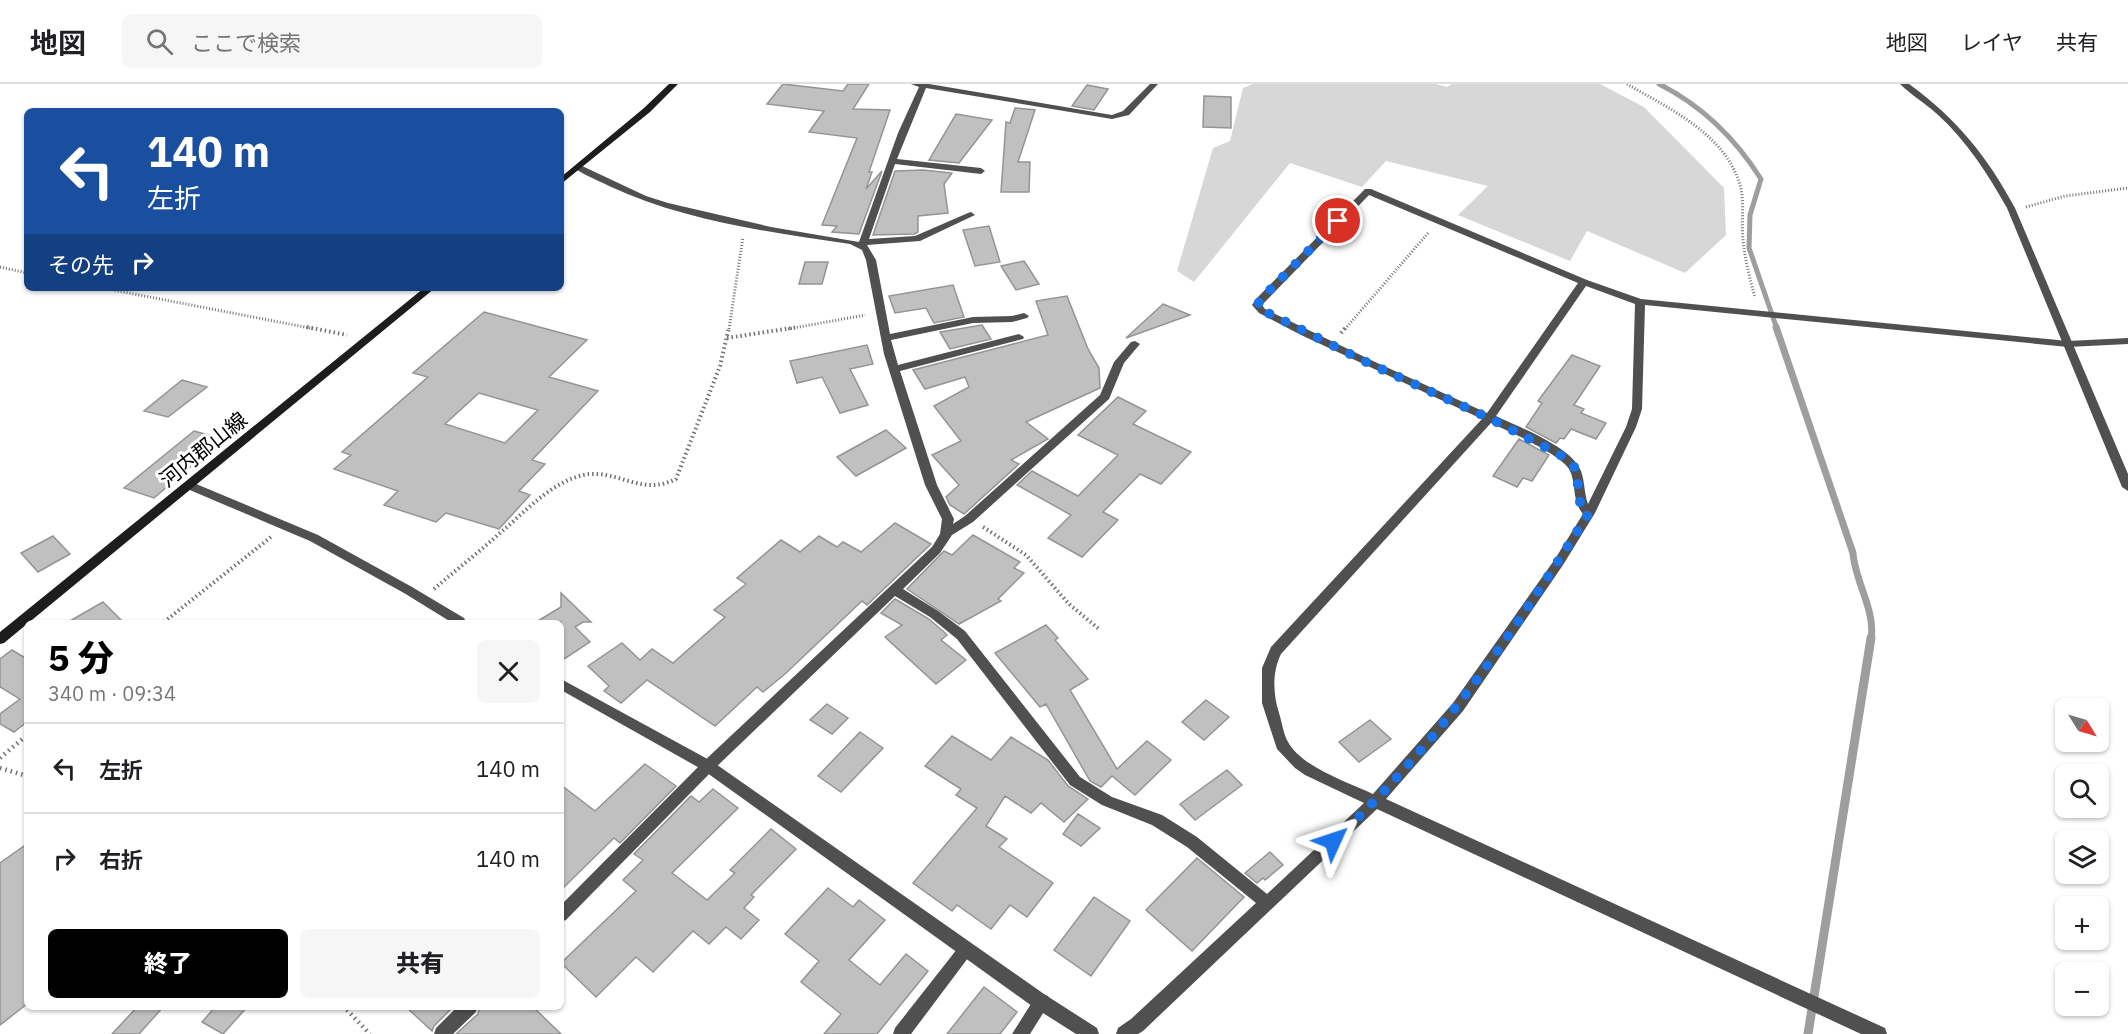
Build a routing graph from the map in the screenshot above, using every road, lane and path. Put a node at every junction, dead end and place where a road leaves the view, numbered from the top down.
1 (674, 84) edge
2 (975, 84) edge
3 (1154, 84) edge
4 (1627, 84) edge
5 (1904, 84) edge
6 (919, 85) edge
7 (967, 93) junction
8 (892, 161) junction
9 (578, 167) junction
10 (981, 171) dead end
11 (564, 179) edge
12 (2128, 188) edge
13 (2010, 208) junction
14 (971, 215) dead end
15 (1439, 221) junction
16 (748, 225) junction
17 (863, 244) junction
18 (0, 267) edge
19 (24, 272) edge
20 (1584, 282) junction
21 (119, 291) edge
22 (426, 291) edge
23 (1640, 302) junction
24 (881, 311) junction
25 (1759, 314) junction
26 (1024, 316) dead end
27 (1019, 337) dead end
28 (727, 338) junction
29 (886, 338) junction
30 (366, 341) junction
31 (2128, 341) edge
32 (1135, 344) dead end
33 (2068, 344) junction
34 (1331, 345) junction
35 (895, 369) junction
36 (1489, 418) junction
37 (189, 485) junction
38 (2128, 487) edge
39 (1589, 513) junction
40 (969, 519) junction
41 (286, 526) junction
42 (946, 532) junction
43 (894, 589) junction
44 (422, 599) junction
45 (167, 620) edge
46 (457, 620) edge
47 (1099, 629) dead end
48 (0, 639) edge
49 (564, 686) edge
50 (24, 738) edge
51 (0, 758) edge
52 (708, 766) junction
53 (0, 768) edge
54 (24, 775) edge
55 (1375, 802) junction
56 (1268, 904) junction
57 (564, 912) edge
58 (966, 949) junction
59 (1042, 1002) junction
60 (347, 1010) edge
61 (466, 1010) edge
62 (370, 1034) edge
63 (442, 1034) edge
64 (901, 1034) edge
65 (1020, 1034) edge
66 (1091, 1034) edge
67 (1124, 1034) edge
68 (1879, 1034) edge

1 - 9 main road
2 - 7 street
3 - 7 street
4 - 25 path
5 - 13 street
6 - 7 street
6 - 8 street
8 - 10 street
8 - 17 street
9 - 11 main road
9 - 16 street
12 - 13 path
13 - 33 street
14 - 17 street
15 - 20 street
15 - 34 path
15 - 34 street
16 - 17 street
16 - 28 path
17 - 24 street
18 - 19 path
20 - 23 street
20 - 36 street
21 - 30 path
22 - 30 main road, 河内郡山線
23 - 25 street
23 - 39 street
24 - 28 path
24 - 29 street
25 - 33 street
26 - 29 street
27 - 35 street
28 - 44 path
29 - 35 street
30 - 37 main road, 河内郡山線
31 - 33 street
32 - 40 street
33 - 38 street
34 - 36 street
35 - 42 street
36 - 39 street
36 - 55 street
37 - 41 street
37 - 48 main road, 河内郡山線
39 - 55 street
40 - 42 street
40 - 47 path
41 - 44 street
41 - 45 path
42 - 43 street
43 - 52 street
43 - 56 street
44 - 46 street
49 - 52 street
50 - 51 path
52 - 57 street
52 - 58 street
53 - 54 path
55 - 56 street
55 - 68 street
56 - 67 street
58 - 59 street
58 - 64 street
59 - 65 street
59 - 66 street
60 - 62 path
61 - 63 street

